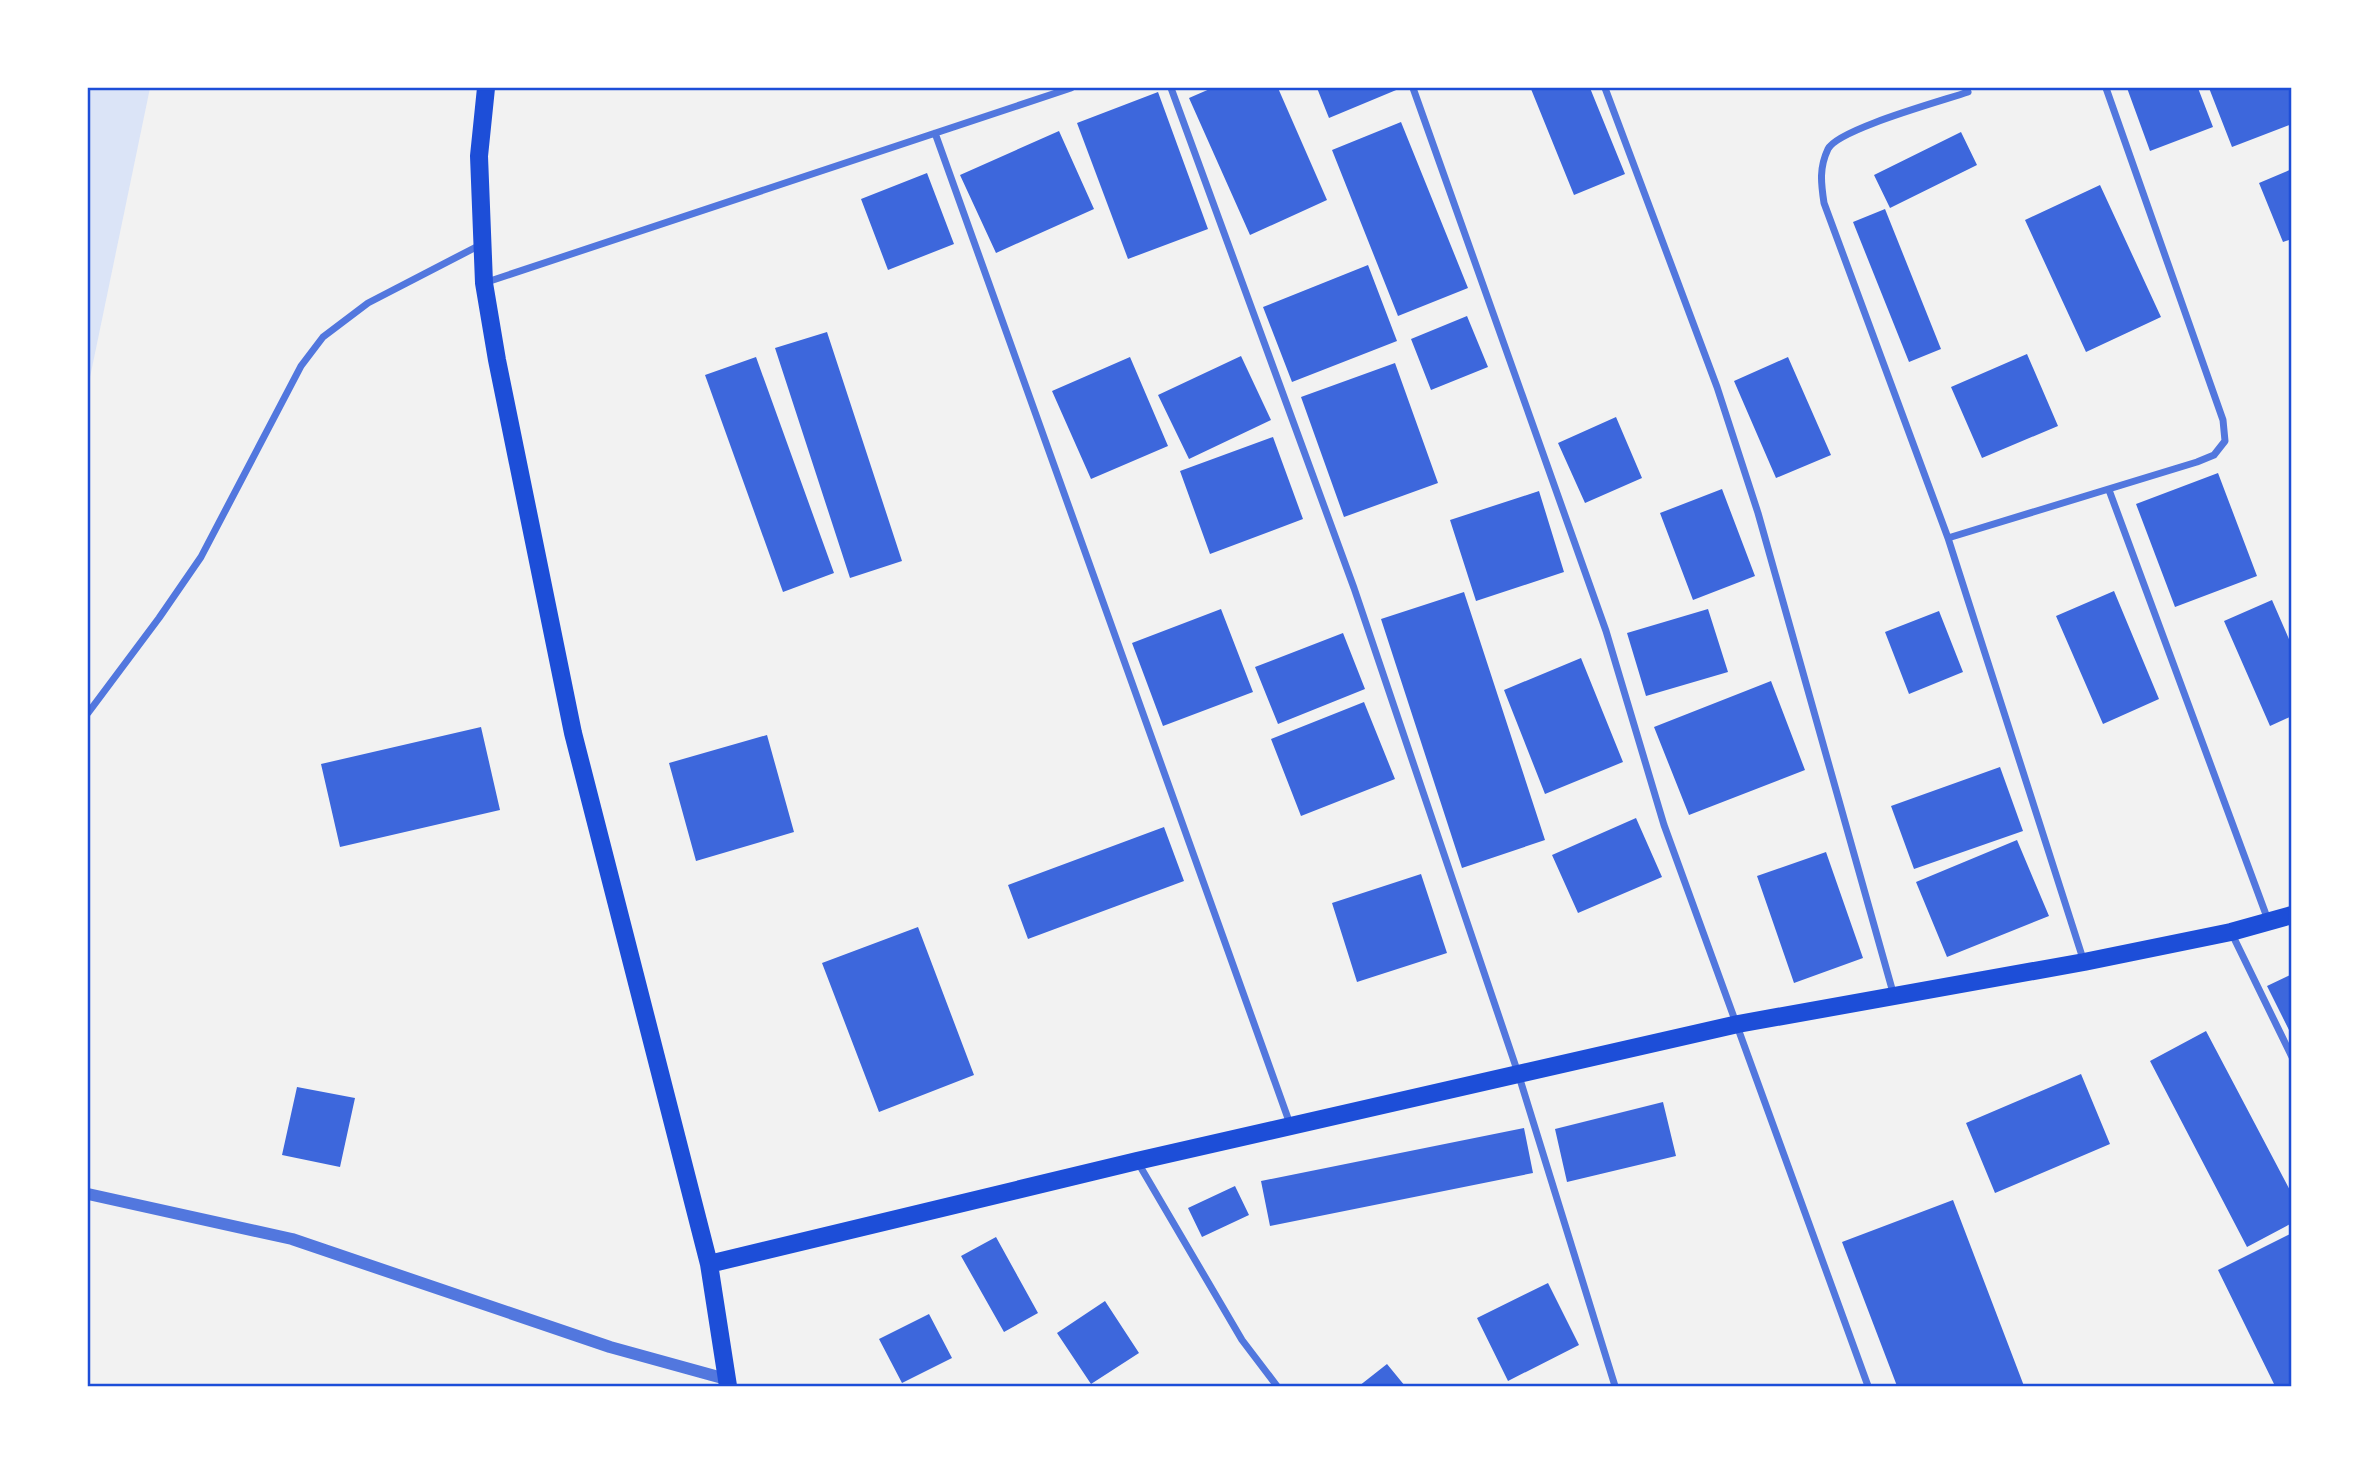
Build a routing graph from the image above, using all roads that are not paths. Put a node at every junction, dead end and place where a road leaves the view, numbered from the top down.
1 (486, 88) edge
2 (1072, 88) edge
3 (1171, 88) edge
4 (1413, 88) edge
5 (1605, 88) edge
6 (2106, 88) edge
7 (1968, 92) dead end
8 (935, 133) junction
9 (482, 244) junction
10 (484, 283) junction
11 (2109, 490) junction
12 (1948, 538) junction
13 (88, 713) edge
14 (2291, 915) edge
15 (2268, 921) junction
16 (2231, 932) junction
17 (2084, 962) junction
18 (1894, 996) junction
19 (1738, 1024) junction
20 (2291, 1057) edge
21 (1518, 1073) junction
22 (1291, 1127) junction
23 (1137, 1161) junction
24 (88, 1194) edge
25 (709, 1264) junction
26 (727, 1383) edge
27 (1277, 1387) edge
28 (1615, 1387) edge
29 (1868, 1387) edge

1 - 9 main road
2 - 8 street
3 - 21 street
4 - 19 street
5 - 18 street
6 - 11 street
7 - 12 street
8 - 10 street
8 - 22 street
9 - 10 main road
9 - 13 street
10 - 25 main road
11 - 12 street
11 - 15 street
12 - 17 street
14 - 15 main road
15 - 16 main road
16 - 17 main road
16 - 20 street
17 - 18 main road
18 - 19 main road
19 - 21 main road
19 - 29 street
21 - 22 main road
21 - 28 street
22 - 23 main road
23 - 25 main road
23 - 27 street
24 - 26 street
25 - 26 main road

